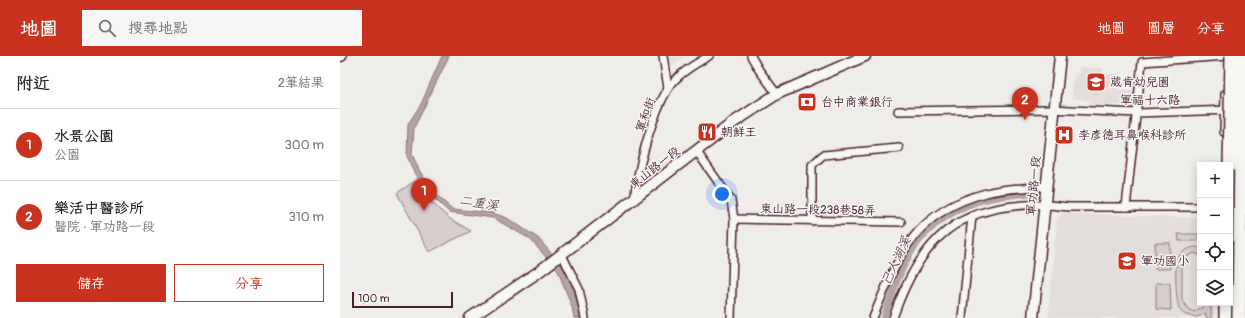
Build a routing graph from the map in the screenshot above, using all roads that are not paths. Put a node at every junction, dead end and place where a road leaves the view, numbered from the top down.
1 (663, 56) edge
2 (709, 56) edge
3 (751, 56) edge
4 (865, 56) edge
5 (1060, 56) edge
6 (1227, 56) edge
7 (1232, 56) edge
8 (1242, 56) edge
9 (668, 88) junction
10 (777, 94) junction
11 (1054, 109) junction
12 (1245, 109) edge
13 (1224, 110) junction
14 (898, 111) dead end
15 (1137, 112) junction
16 (898, 148) dead end
17 (697, 152) junction
18 (1224, 162) edge
19 (1230, 162) edge
20 (1047, 186) junction
21 (634, 201) junction
22 (1046, 205) junction
23 (1126, 207) junction
24 (1197, 207) edge
25 (1233, 207) edge
26 (1245, 207) edge
27 (972, 216) junction
28 (734, 219) junction
29 (812, 221) junction
30 (901, 222) dead end
31 (562, 255) junction
32 (1223, 306) edge
33 (1230, 306) edge
34 (470, 318) edge
35 (585, 318) edge
36 (731, 318) edge
37 (874, 318) edge
38 (893, 318) edge
39 (962, 318) edge
40 (1033, 318) edge
41 (1223, 318) edge
42 (1230, 318) edge
43 (1239, 318) edge

1 - 9 street
2 - 9 street, 軍和街
3 - 10 street
4 - 10 main road, 東山路一段
5 - 11 main road, 軍功路一段
6 - 13 street
6 - 15 street
7 - 19 highway, bridge
8 - 43 highway, bridge
9 - 21 street, 軍和街
10 - 17 main road, 東山路一段
11 - 14 street, 軍福十六路
11 - 15 street, 軍福十六路
11 - 20 main road, 軍功路一段
12 - 13 street, 軍福十六路
13 - 15 street, 軍福十六路
13 - 18 street
15 - 23 street
16 - 29 street
17 - 21 main road, 東山路一段
17 - 28 street
20 - 22 main road, 軍功路一段
20 - 37 street
21 - 31 main road, 東山路一段
22 - 23 street
22 - 27 street
22 - 40 main road, 軍功路一段
23 - 24 street
25 - 26 street
27 - 38 street
27 - 39 street
28 - 29 street, 東山路一段238巷58弄
28 - 36 street
29 - 30 street, 東山路一段238巷58弄
31 - 34 main road, 東山路一段
31 - 35 street
32 - 41 street
33 - 42 highway

